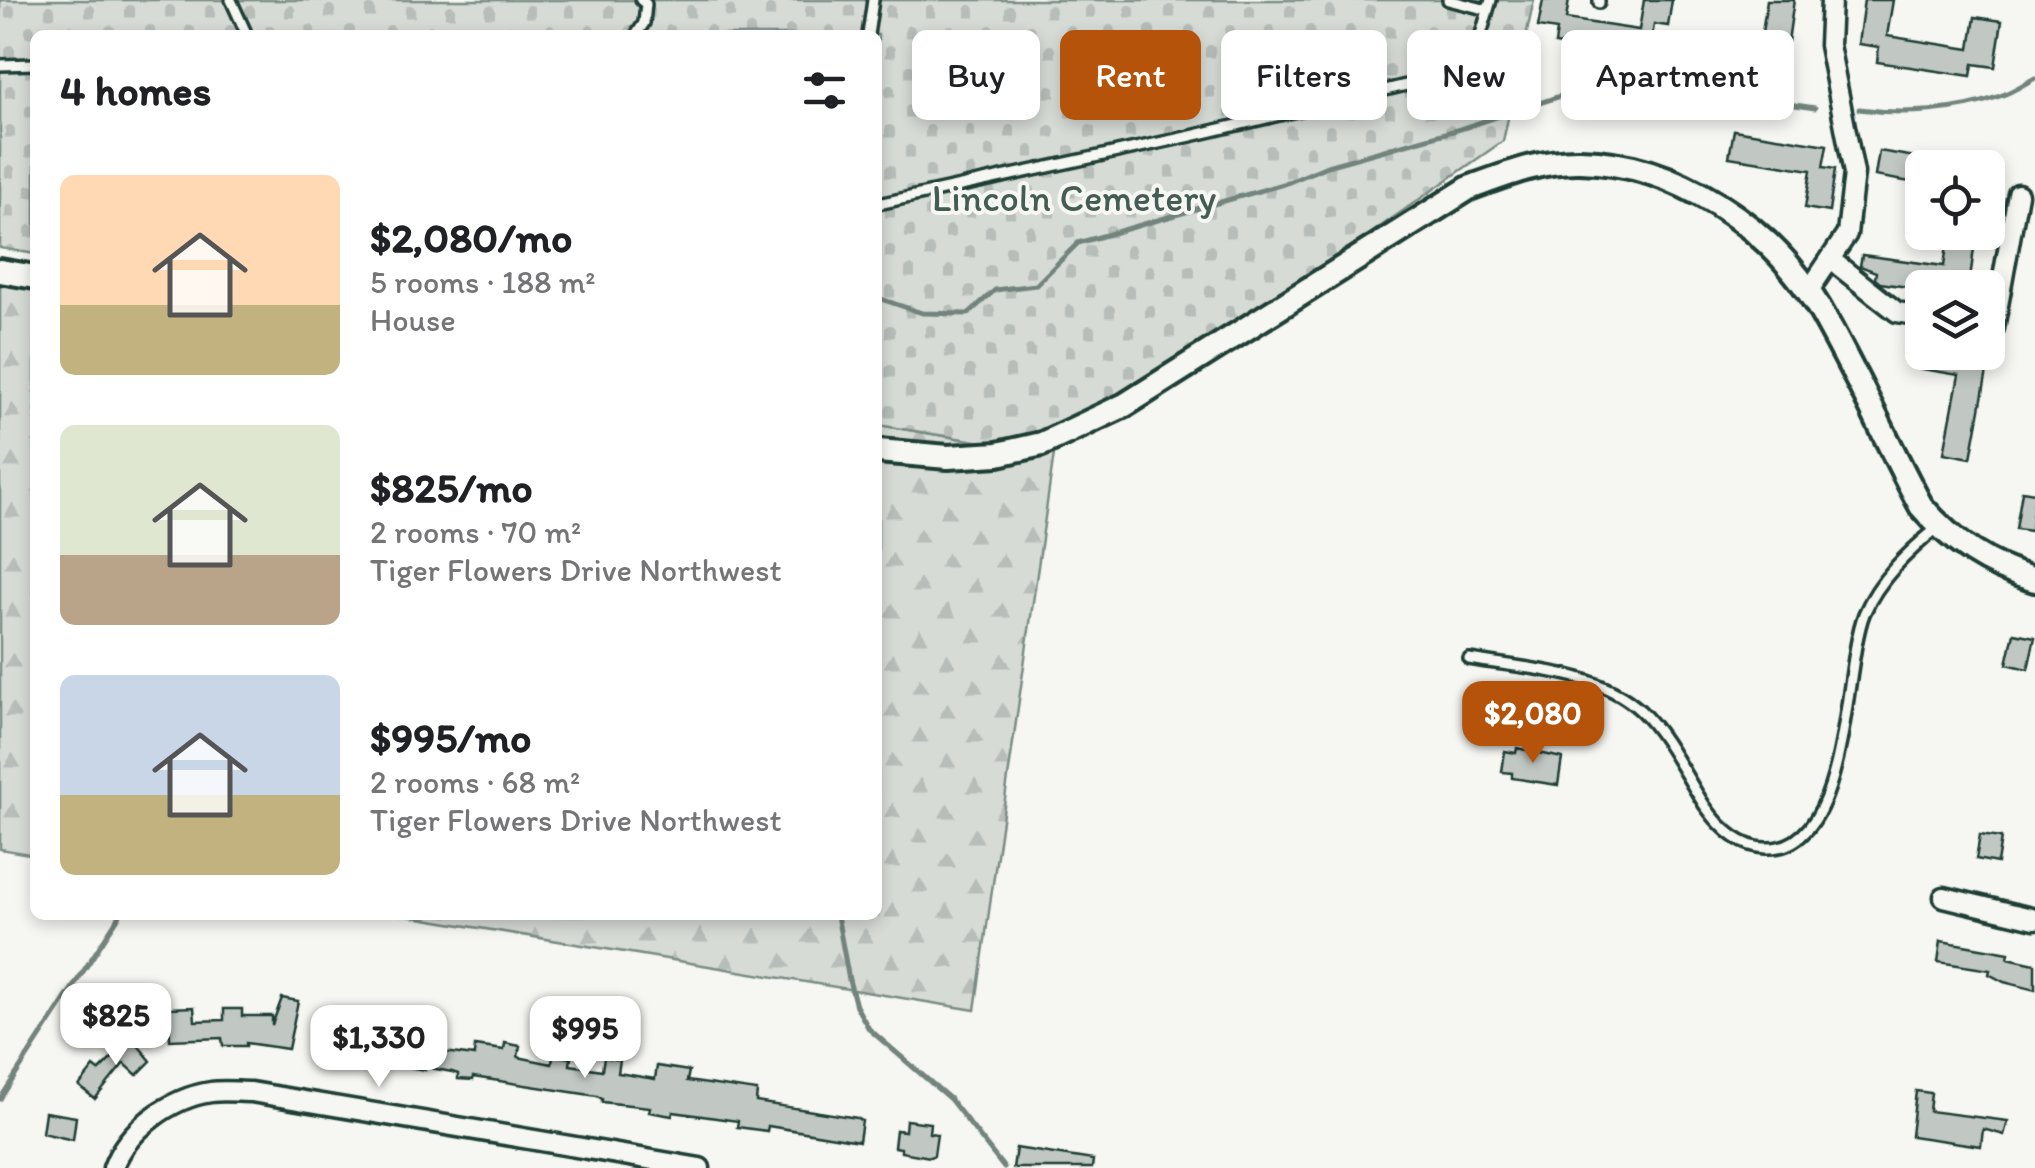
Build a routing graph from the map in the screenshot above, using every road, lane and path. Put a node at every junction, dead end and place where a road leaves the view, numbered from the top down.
1 (231, 0) edge
2 (641, 0) edge
3 (873, 0) edge
4 (1448, 0) edge
5 (1831, 0) edge
6 (1489, 5) edge
7 (245, 30) edge
8 (639, 30) edge
9 (869, 30) edge
10 (0, 64) edge
11 (30, 64) edge
12 (2018, 194) dead end
13 (882, 203) edge
14 (1830, 259) junction
15 (2004, 270) edge
16 (0, 271) edge
17 (30, 275) edge
18 (1808, 292) junction
19 (1905, 313) edge
20 (882, 451) edge
21 (1938, 526) junction
22 (2035, 580) edge
23 (1469, 660) dead end
24 (1944, 897) dead end
25 (2035, 919) edge
26 (112, 1168) edge
27 (700, 1168) edge

1 - 7 lane
2 - 8 lane
3 - 9 lane
4 - 6 lane
5 - 14 street
6 - 13 lane
10 - 11 lane
12 - 15 street
14 - 18 street
14 - 19 street
16 - 17 main road
18 - 20 main road
18 - 21 main road
21 - 22 main road
21 - 23 lane
24 - 25 street
26 - 27 street

